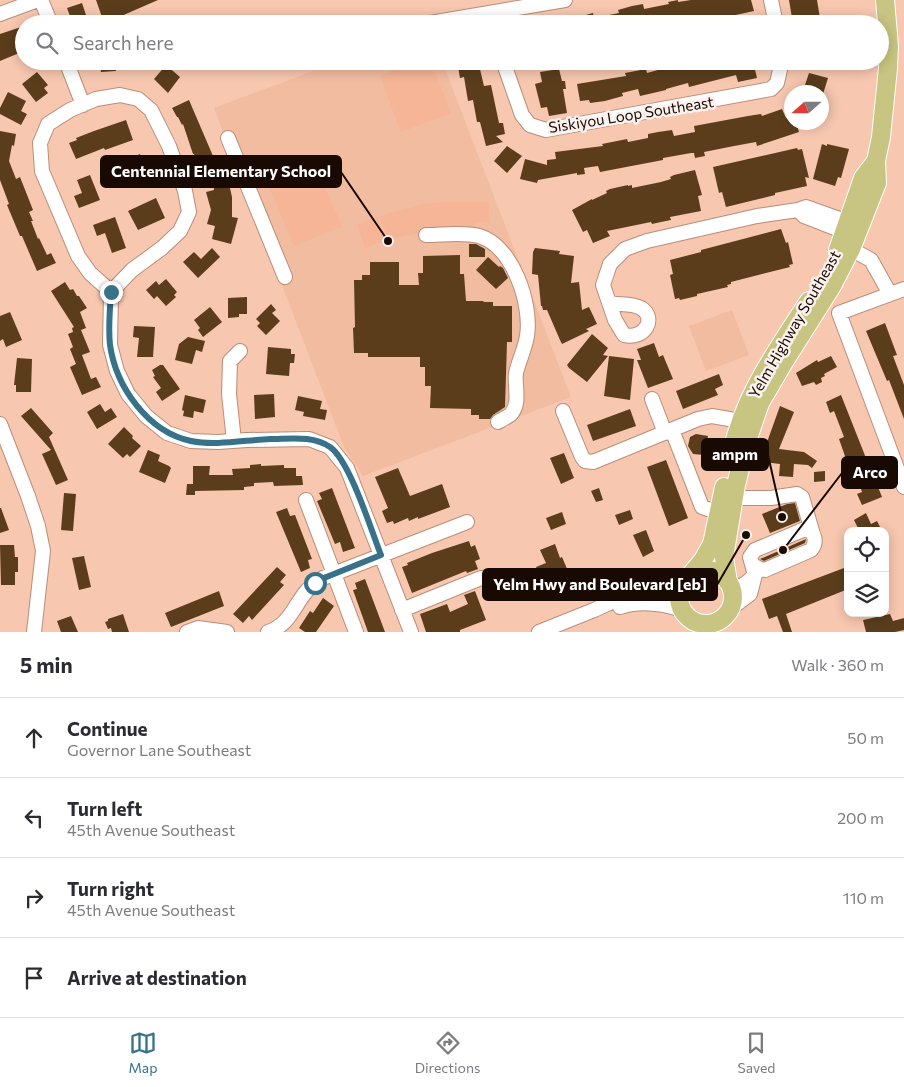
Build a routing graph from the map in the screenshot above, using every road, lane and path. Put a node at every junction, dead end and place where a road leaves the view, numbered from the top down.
1 (38, 0) edge
2 (42, 0) edge
3 (566, 0) edge
4 (771, 0) edge
5 (886, 0) edge
6 (0, 14) edge
7 (48, 15) edge
8 (507, 15) edge
9 (774, 15) edge
10 (887, 15) edge
11 (889, 34) edge
12 (889, 57) edge
13 (70, 70) edge
14 (506, 70) edge
15 (780, 70) edge
16 (888, 70) edge
17 (83, 104) junction
18 (228, 138) dead end
19 (876, 162) junction
20 (847, 227) junction
21 (426, 235) dead end
22 (851, 249) junction
23 (285, 277) dead end
24 (904, 289) edge
25 (111, 292) junction
26 (890, 294) junction
27 (609, 303) dead end
28 (240, 351) dead end
29 (652, 399) dead end
30 (563, 411) dead end
31 (740, 421) junction
32 (498, 422) dead end
33 (0, 424) edge
34 (668, 432) junction
35 (234, 441) junction
36 (904, 487) edge
37 (734, 498) junction
38 (306, 500) dead end
39 (719, 513) junction
40 (467, 522) dead end
41 (813, 534) junction
42 (381, 555) junction
43 (754, 570) junction
44 (334, 573) junction
45 (690, 575) junction
46 (481, 578) dead end
47 (730, 586) junction
48 (402, 610) junction
49 (594, 610) junction
50 (683, 611) junction
51 (719, 621) edge
52 (34, 632) edge
53 (187, 632) edge
54 (227, 632) edge
55 (268, 632) edge
56 (356, 632) edge
57 (411, 632) edge
58 (539, 632) edge
59 (688, 632) edge

1 - 6 street
2 - 7 street
3 - 8 street
4 - 9 street
5 - 10 main road, Yelm Highway Southeast
11 - 12 main road, Yelm Highway Southeast
13 - 17 street
14 - 15 street, Siskiyou Loop Southeast
16 - 19 main road, Yelm Highway Southeast
17 - 25 street
17 - 25 street
18 - 23 street
19 - 20 main road, Yelm Highway Southeast
19 - 22 main road, Yelm Highway Southeast
20 - 27 street
20 - 31 main road, Yelm Highway Southeast
21 - 32 street
22 - 26 street
22 - 37 main road, Yelm Highway Southeast
24 - 26 street
25 - 35 street
26 - 36 street
28 - 35 street
29 - 34 street
30 - 34 street
31 - 34 street
31 - 39 main road, Yelm Highway Southeast
33 - 52 street
34 - 39 street
35 - 42 street
37 - 41 street
37 - 47 main road, Yelm Highway Southeast
38 - 44 street
39 - 45 main road, Yelm Highway Southeast
40 - 42 street
41 - 43 street
41 - 43 street
42 - 44 street
42 - 48 street
43 - 47 street
43 - 51 street
44 - 55 street
44 - 56 street
45 - 47 main road
45 - 49 street
45 - 50 main road
46 - 48 street
47 - 51 main road
48 - 57 street
49 - 50 street
49 - 58 street
50 - 51 main road
50 - 59 main road
53 - 54 street

